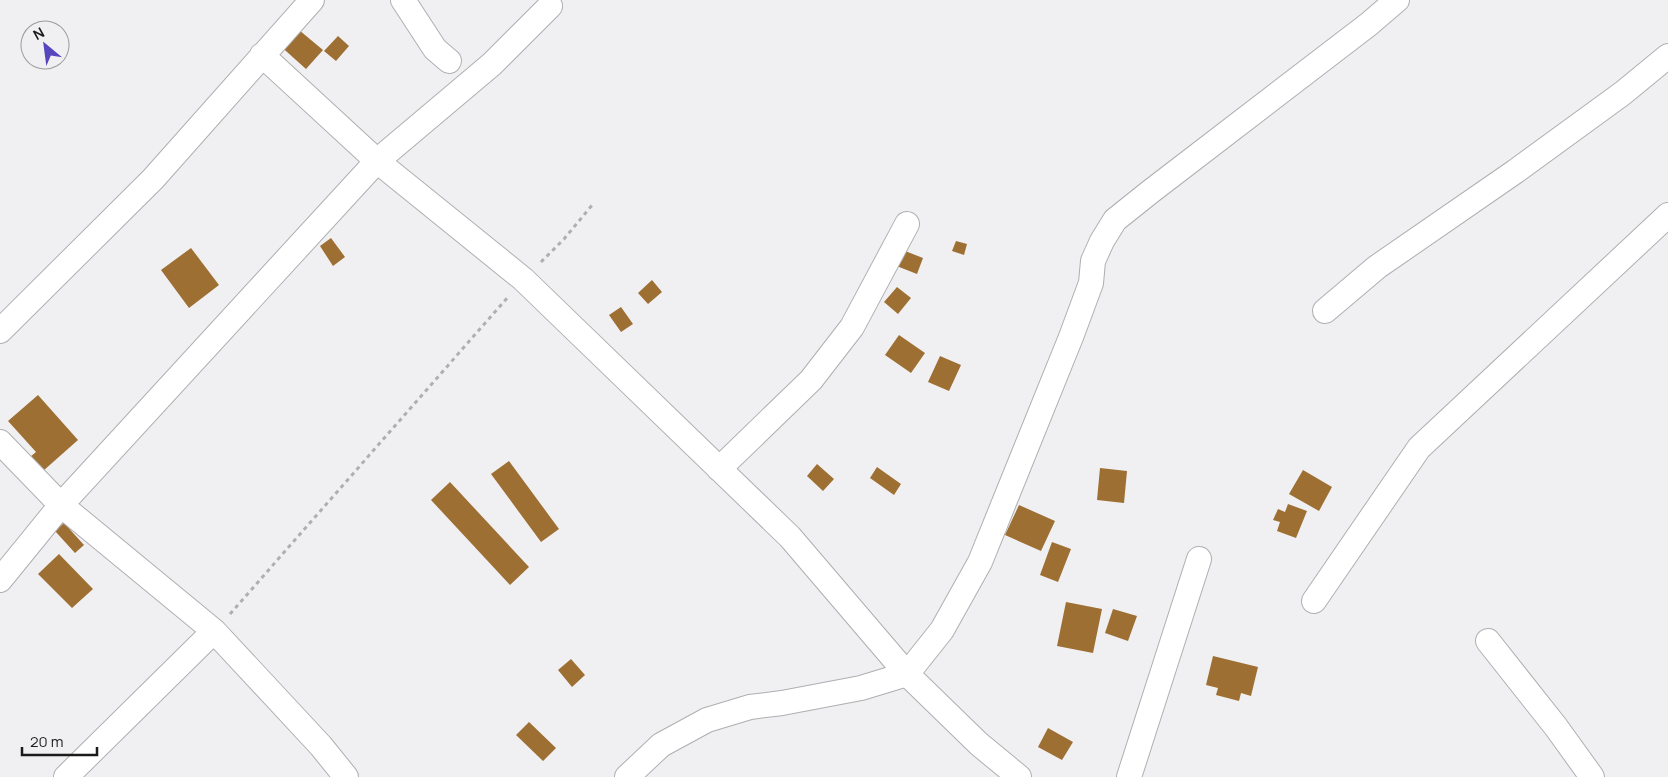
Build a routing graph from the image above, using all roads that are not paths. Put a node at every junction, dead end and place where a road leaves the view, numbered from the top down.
1 (312, 0) edge
2 (403, 0) edge
3 (1397, 0) edge
4 (550, 6) dead end
5 (262, 55) junction
6 (1668, 56) edge
7 (449, 61) dead end
8 (377, 161) junction
9 (1668, 215) edge
10 (907, 224) dead end
11 (1325, 310) dead end
12 (0, 331) edge
13 (0, 442) edge
14 (719, 469) junction
15 (61, 505) junction
16 (1199, 560) dead end
17 (0, 580) edge
18 (1314, 601) dead end
19 (214, 631) junction
20 (1488, 641) dead end
21 (907, 674) junction
22 (1137, 751) junction
23 (66, 777) edge
24 (346, 777) edge
25 (627, 777) edge
26 (1019, 777) edge
27 (1129, 777) edge
28 (1142, 777) edge
29 (1592, 777) edge

1 - 5 street
2 - 7 street
3 - 21 street
4 - 8 street
5 - 8 street
5 - 12 street
6 - 11 street
8 - 14 street
8 - 15 street
9 - 18 street
10 - 14 street
13 - 15 street
14 - 21 street
15 - 17 street
15 - 19 street
16 - 22 street
19 - 23 street
19 - 24 street
20 - 29 street
21 - 25 street
21 - 26 street
22 - 27 street
22 - 28 street

